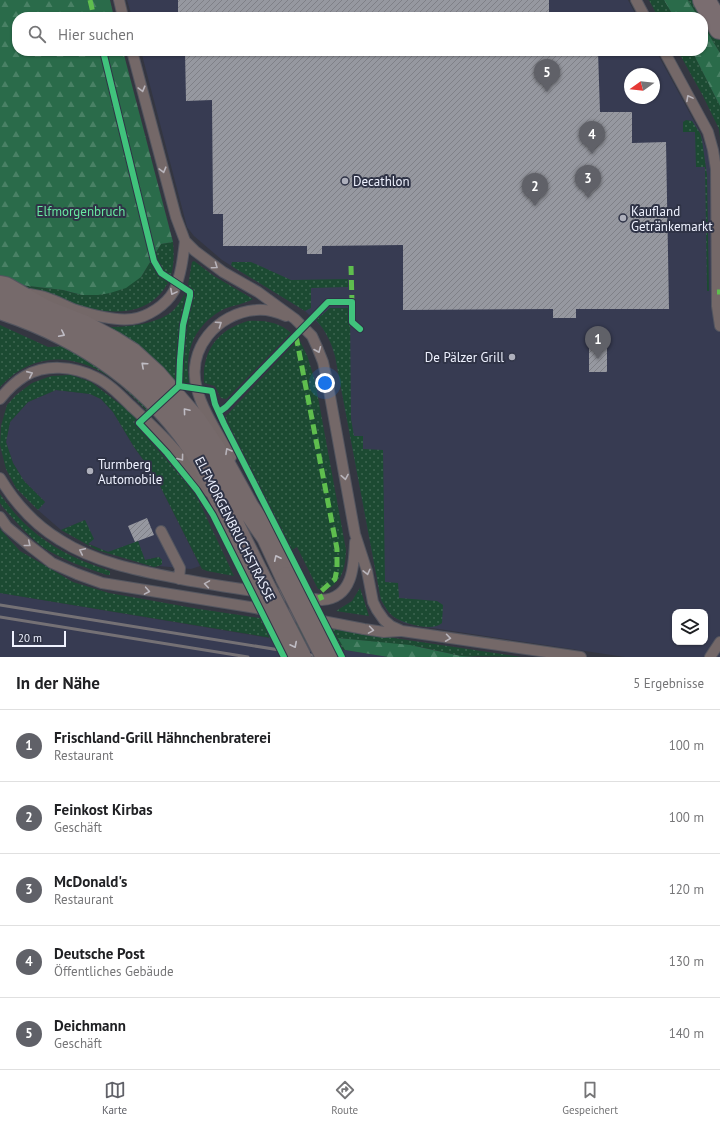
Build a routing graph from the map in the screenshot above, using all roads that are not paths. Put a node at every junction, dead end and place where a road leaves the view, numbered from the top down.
1 (118, 0) edge
2 (636, 0) edge
3 (704, 0) edge
4 (715, 0) edge
5 (720, 8) edge
6 (122, 12) edge
7 (642, 12) edge
8 (720, 28) edge
9 (133, 56) edge
10 (667, 56) edge
11 (185, 240) junction
12 (2, 294) edge
13 (295, 319) junction
14 (720, 326) edge
15 (0, 398) edge
16 (0, 478) edge
17 (228, 515) junction
18 (0, 517) edge
19 (161, 531) dead end
20 (355, 534) junction
21 (268, 537) junction
22 (179, 579) junction
23 (402, 631) junction
24 (720, 642) edge
25 (300, 657) edge
26 (327, 657) edge
27 (581, 657) edge
28 (710, 657) edge

1 - 6 lane
2 - 7 lane
3 - 8 highway
4 - 5 highway
9 -> 11 lane
14 -> 10 lane
11 -> 12 lane
11 -> 13 lane
12 -> 17 main road, ELFMORGENBRUCHSTRASSE
21 -> 12 main road, ELFMORGENBRUCHSTRASSE
13 -> 20 lane
21 -> 13 lane
15 -> 17 lane
22 -> 16 lane
17 -> 25 main road, ELFMORGENBRUCHSTRASSE, bridge
18 -> 23 lane
19 - 22 lane
20 -> 22 lane
20 -> 23 lane
26 -> 21 main road, ELFMORGENBRUCHSTRASSE, bridge
23 -> 27 lane
24 - 28 lane

